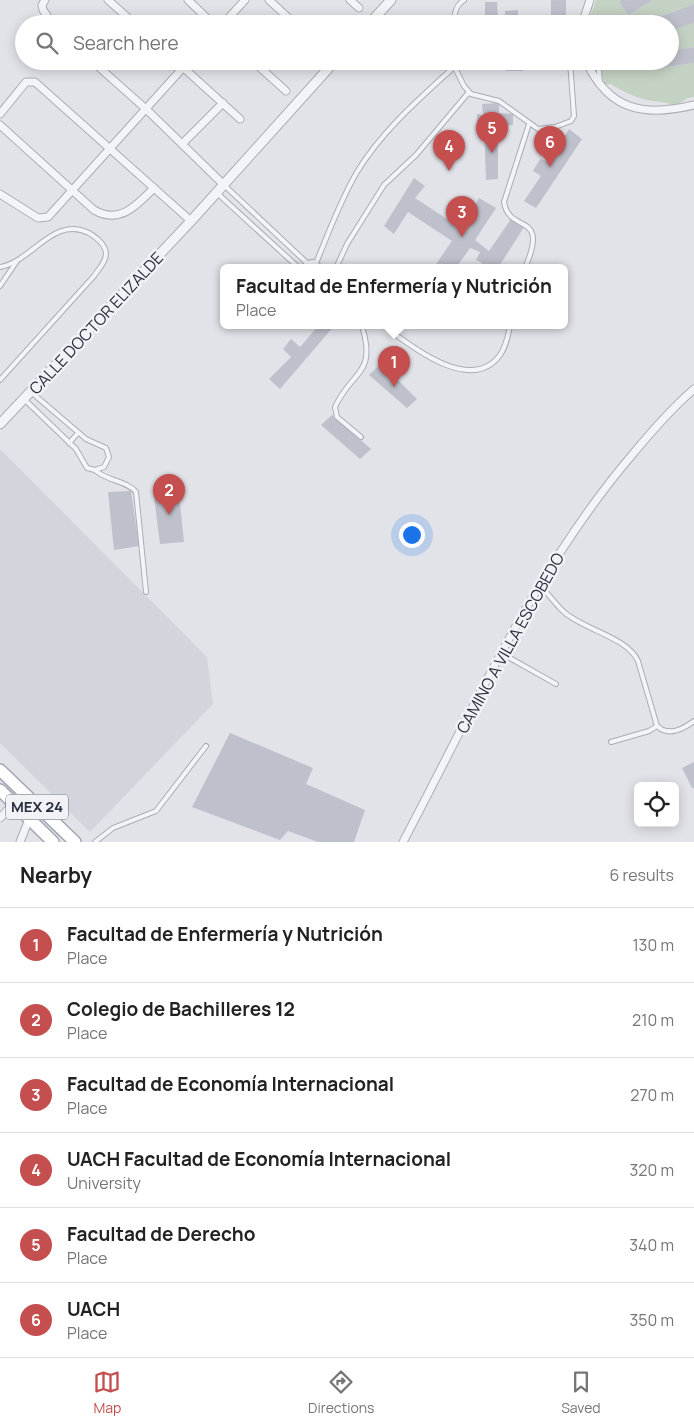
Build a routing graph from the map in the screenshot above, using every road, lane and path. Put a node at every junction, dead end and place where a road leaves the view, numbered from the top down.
1 (108, 0) edge
2 (188, 0) edge
3 (245, 0) edge
4 (269, 0) edge
5 (350, 0) edge
6 (391, 0) edge
7 (464, 0) edge
8 (590, 0) edge
9 (43, 4) edge
10 (359, 8) dead end
11 (49, 15) edge
12 (125, 15) edge
13 (204, 15) edge
14 (231, 15) edge
15 (285, 15) edge
16 (377, 15) edge
17 (456, 15) edge
18 (585, 15) edge
19 (102, 70) edge
20 (182, 70) edge
21 (186, 70) edge
22 (264, 70) edge
23 (328, 70) edge
24 (449, 70) edge
25 (458, 70) edge
26 (571, 70) edge
27 (591, 70) edge
28 (599, 70) edge
29 (600, 87) junction
30 (286, 91) dead end
31 (468, 92) junction
32 (223, 103) junction
33 (694, 105) edge
34 (146, 109) junction
35 (0, 114) edge
36 (240, 119) dead end
37 (529, 124) junction
38 (0, 125) edge
39 (182, 144) junction
40 (109, 150) junction
41 (224, 185) junction
42 (154, 188) junction
43 (72, 191) junction
44 (217, 193) junction
45 (0, 194) edge
46 (191, 221) junction
47 (18, 260) junction
48 (307, 263) joint
49 (316, 263) joint
50 (295, 264) edge
51 (338, 264) edge
52 (527, 264) edge
53 (0, 267) edge
54 (0, 286) edge
55 (363, 329) edge
56 (388, 329) edge
57 (509, 329) edge
58 (0, 380) edge
59 (694, 389) edge
60 (27, 396) junction
61 (62, 419) junction
62 (0, 424) edge
63 (54, 428) junction
64 (78, 432) junction
65 (361, 437) dead end
66 (69, 443) junction
67 (95, 470) junction
68 (540, 586) junction
69 (146, 592) dead end
70 (501, 653) junction
71 (556, 684) dead end
72 (694, 721) edge
73 (657, 726) junction
74 (611, 742) dead end
75 (206, 746) dead end
76 (0, 770) edge
77 (0, 790) edge
78 (14, 804) junction
79 (39, 808) junction
80 (0, 818) edge
81 (29, 819) junction
82 (20, 842) edge
83 (53, 842) edge
84 (75, 842) edge
85 (95, 842) edge
86 (404, 842) edge

1 - 12 street
2 - 13 street
3 - 14 street
4 - 15 street
5 - 10 street
6 - 16 street
7 - 17 lane
8 - 18 street
9 - 11 street
19 - 34 street
20 - 34 street
21 - 32 street
22 - 30 street
23 - 41 street, CALLE DOCTOR ELIZALDE
24 - 49 lane
25 - 31 lane
26 - 37 lane
27 - 29 street
28 - 29 lane
29 - 33 street
31 - 37 lane
31 - 51 lane
32 - 36 street
32 - 39 street
34 - 39 street
34 - 40 street
35 - 40 street
37 - 52 lane
38 - 43 street
39 - 41 street
40 - 42 street
40 - 43 street
41 - 44 street, CALLE DOCTOR ELIZALDE
41 - 48 lane
42 - 43 street
42 - 46 street
43 - 45 street
44 - 46 street, CALLE DOCTOR ELIZALDE
44 - 50 lane
46 - 60 street, CALLE DOCTOR ELIZALDE
47 - 53 lane
47 - 54 lane
47 - 58 lane
48 - 49 lane
55 - 65 lane
56 - 57 lane
59 - 68 street, CAMINO A VILLA ESCOBEDO
60 - 61 lane
60 - 62 street, CALLE DOCTOR ELIZALDE
60 - 63 lane
61 - 63 lane
61 - 64 lane
63 - 66 lane
64 - 66 lane
64 - 67 lane
66 - 67 lane
67 - 69 lane
68 - 70 street, CAMINO A VILLA ESCOBEDO
68 - 73 lane
70 - 71 lane
70 - 86 street, CAMINO A VILLA ESCOBEDO
72 - 73 lane
73 - 74 lane
75 - 85 lane
76 - 79 main road, MEX 24
77 - 78 main road, MEX 24
78 - 80 street
78 - 81 main road, MEX 24
79 - 81 street
79 - 84 main road, MEX 24
81 - 82 street
81 - 83 main road, MEX 24

